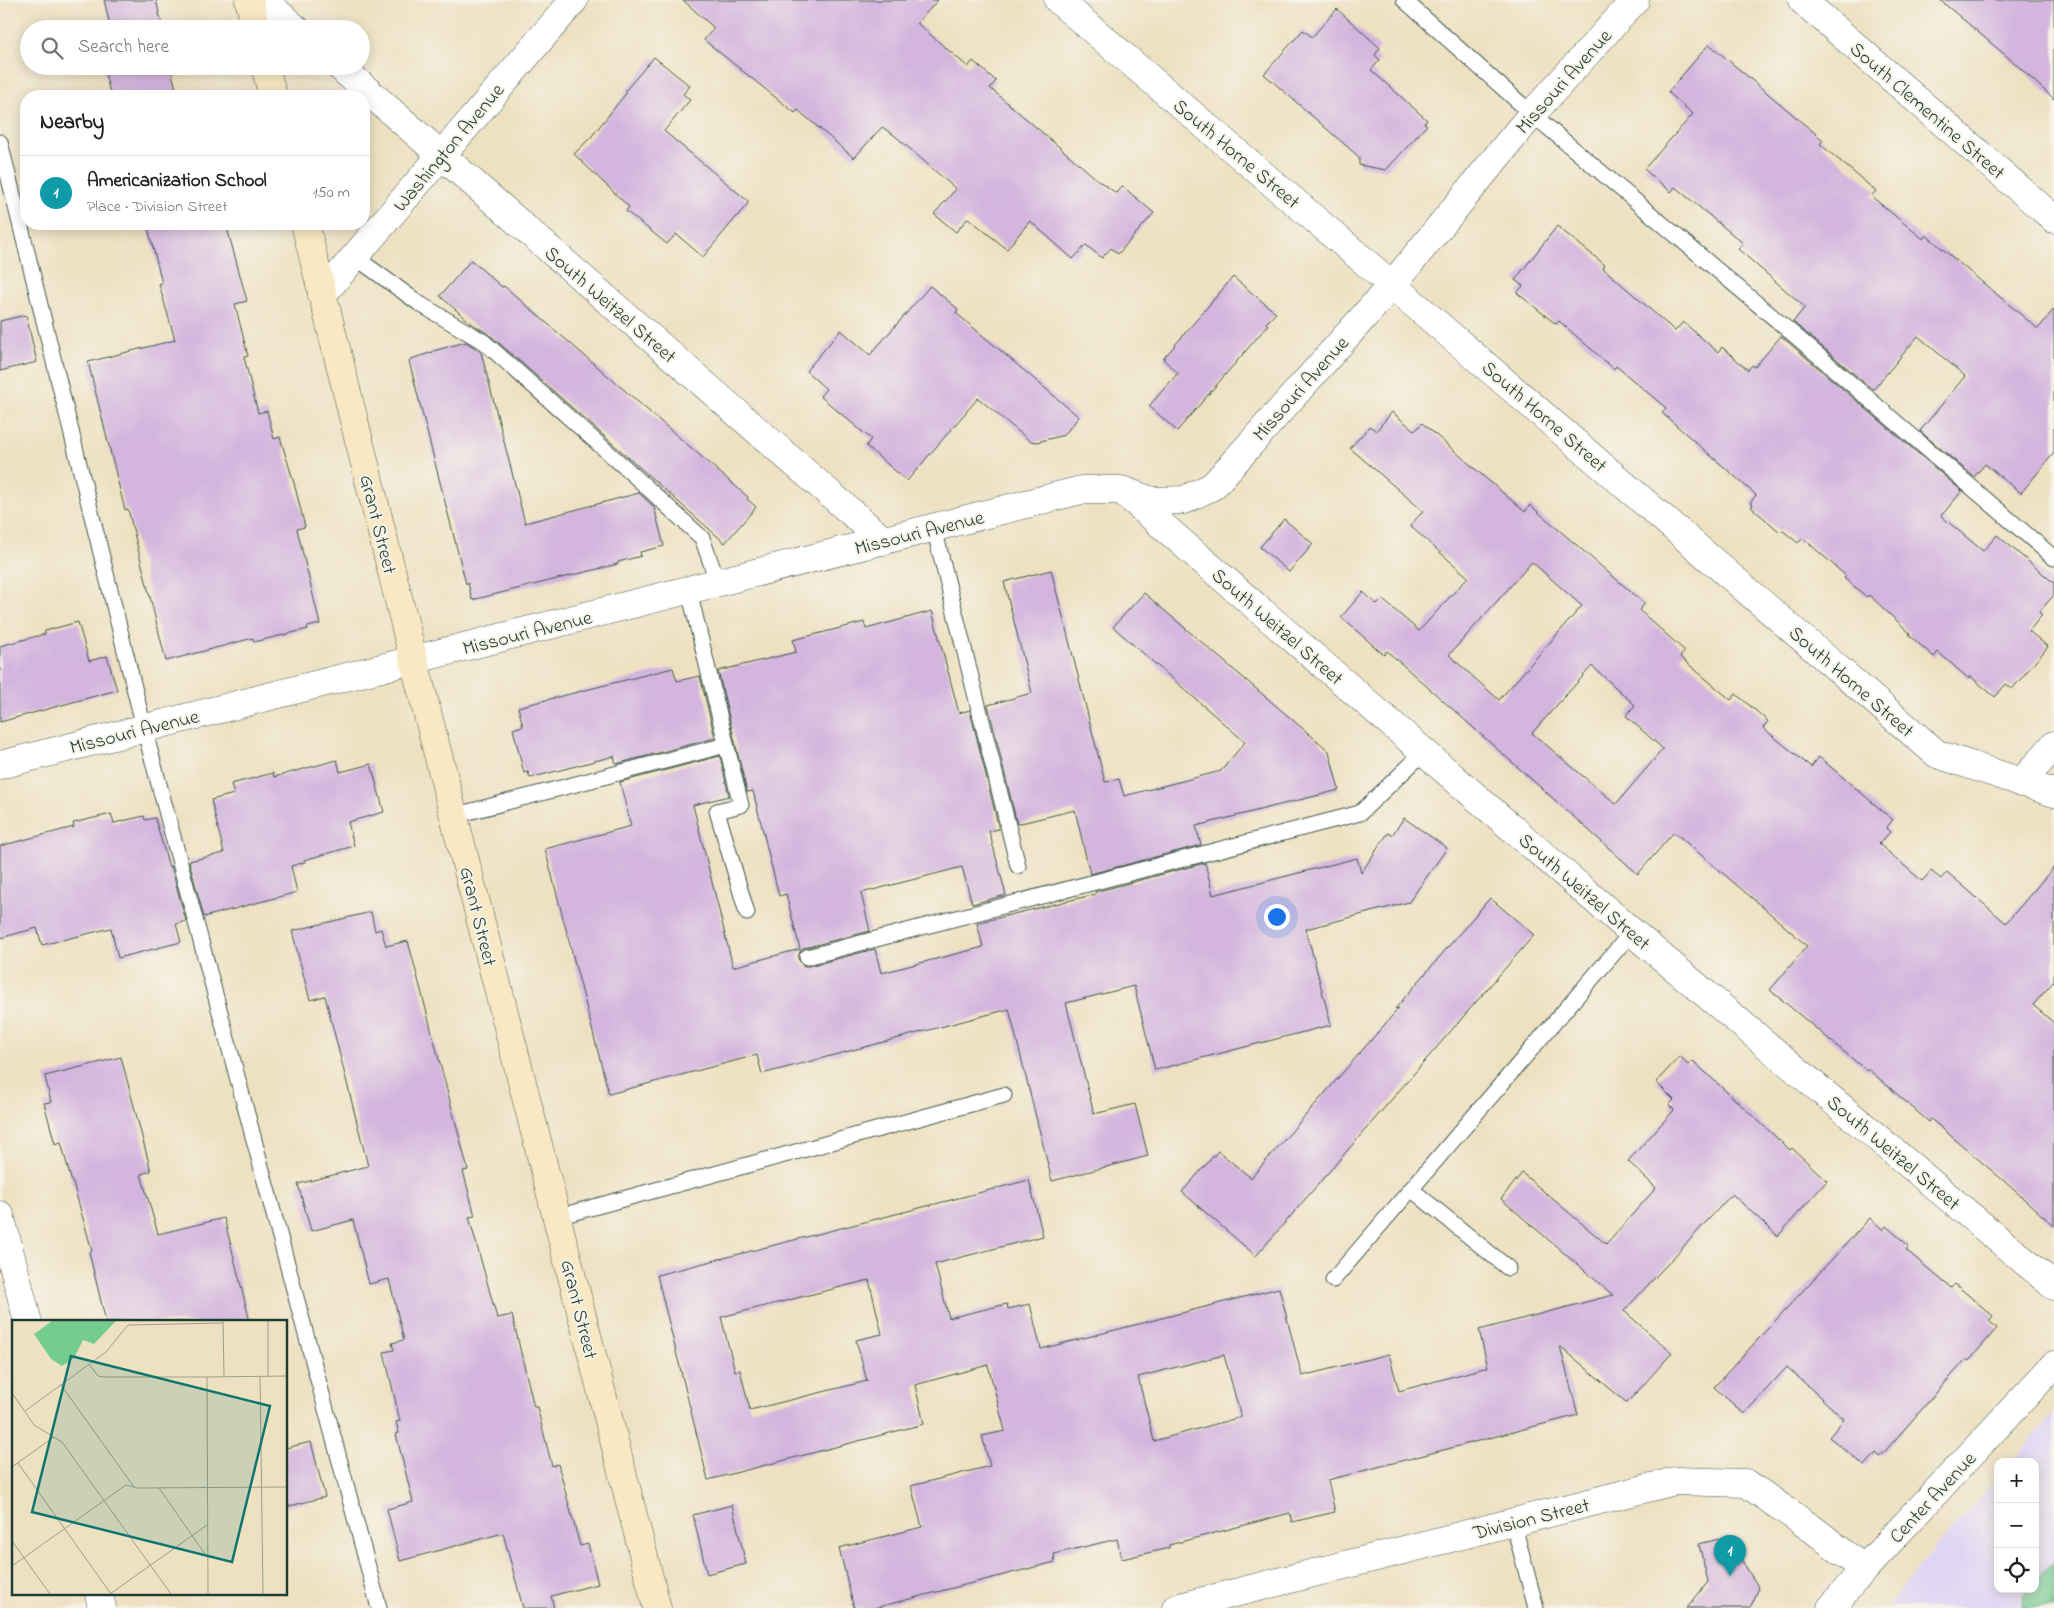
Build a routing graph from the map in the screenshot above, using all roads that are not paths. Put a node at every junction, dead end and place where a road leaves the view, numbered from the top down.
1 (249, 0) edge
2 (263, 0) edge
3 (574, 0) edge
4 (1058, 0) edge
5 (1404, 0) edge
6 (1635, 0) edge
7 (1802, 0) edge
8 (254, 20) edge
9 (286, 20) edge
10 (267, 75) edge
11 (349, 75) edge
12 (271, 90) edge
13 (366, 90) edge
14 (370, 93) edge
15 (1532, 114) junction
16 (0, 142) edge
17 (441, 156) junction
18 (2054, 219) edge
19 (20, 223) edge
20 (22, 230) edge
21 (306, 230) edge
22 (355, 257) junction
23 (1392, 285) junction
24 (322, 295) junction
25 (1121, 490) junction
26 (934, 528) junction
27 (884, 541) junction
28 (2054, 558) edge
29 (718, 583) junction
30 (689, 591) junction
31 (414, 661) junction
32 (144, 728) junction
33 (726, 744) junction
34 (2054, 745) edge
35 (1424, 752) junction
36 (0, 766) edge
37 (2021, 783) junction
38 (2054, 793) edge
39 (453, 816) junction
40 (1018, 866) dead end
41 (747, 913) dead end
42 (1632, 932) junction
43 (807, 957) dead end
44 (1004, 1095) dead end
45 (1411, 1189) junction
46 (0, 1215) edge
47 (556, 1217) junction
48 (1508, 1268) dead end
49 (1333, 1280) dead end
50 (2054, 1286) edge
51 (27, 1320) edge
52 (2054, 1365) edge
53 (1513, 1522) junction
54 (1864, 1569) junction
55 (379, 1608) edge
56 (657, 1608) edge
57 (1176, 1608) edge
58 (1536, 1608) edge
59 (1831, 1608) edge

1 - 8 main road
2 - 9 street
3 - 17 street, Washington Avenue
4 - 23 street, South Horne Street
5 - 15 lane
6 - 15 street, Missouri Avenue
7 - 18 street, South Clementine Street
10 - 12 main road
11 - 13 street, South Weitzel Street
14 - 17 street, South Weitzel Street
15 - 23 street, Missouri Avenue
15 - 28 lane
16 - 19 lane
17 - 22 street, Washington Avenue
17 - 27 street, South Weitzel Street
20 - 32 lane
21 - 24 main road, Grant Street
22 - 24 street, Washington Avenue
22 - 29 lane
23 - 25 street, Missouri Avenue
23 - 37 street, South Horne Street
24 - 31 main road, Grant Street
25 - 26 street, Missouri Avenue
25 - 35 street, South Weitzel Street
26 - 27 street, Missouri Avenue
26 - 40 lane
27 - 29 street, Missouri Avenue
29 - 30 street, Missouri Avenue
30 - 31 street, Missouri Avenue
30 - 33 lane
31 - 32 street, Missouri Avenue
31 - 39 main road, Grant Street
32 - 36 street, Missouri Avenue
32 - 55 lane
33 - 39 lane
33 - 41 lane
34 - 37 street
35 - 42 street, South Weitzel Street
35 - 43 lane
37 - 38 street, South Horne Street
39 - 47 main road, Grant Street
42 - 45 lane
42 - 50 street, South Weitzel Street
44 - 47 lane
45 - 48 lane
45 - 49 lane
46 - 51 street
47 - 56 main road, Grant Street
52 - 54 street, Center Avenue
53 - 54 street, Division Street
53 - 57 street, Division Street
53 - 58 lane
54 - 59 street, Center Avenue

